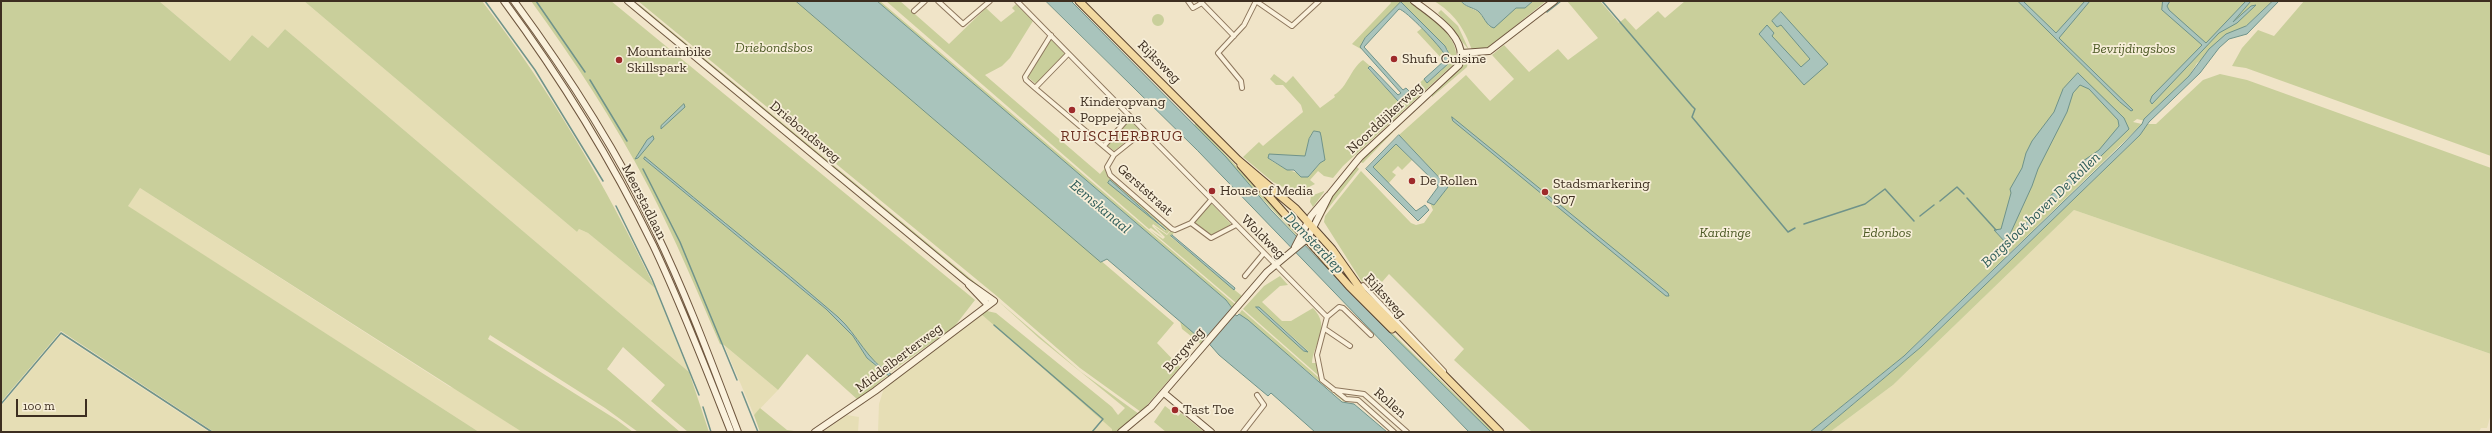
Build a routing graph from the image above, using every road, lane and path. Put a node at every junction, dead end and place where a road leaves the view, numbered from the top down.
1 (504, 1) edge
2 (514, 1) edge
3 (628, 1) edge
4 (925, 1) edge
5 (938, 1) edge
6 (990, 1) edge
7 (1017, 1) edge
8 (1079, 1) edge
9 (1188, 1) edge
10 (1256, 1) edge
11 (1319, 1) edge
12 (1414, 1) edge
13 (1554, 1) edge
14 (1201, 2) edge
15 (914, 11) dead end
16 (1051, 35) junction
17 (1234, 36) junction
18 (1462, 53) junction
19 (1068, 54) junction
20 (1035, 88) junction
21 (1242, 88) dead end
22 (1130, 116) junction
23 (1144, 131) junction
24 (1104, 146) junction
25 (1114, 155) junction
26 (1238, 160) junction
27 (1330, 194) junction
28 (1211, 200) junction
29 (1308, 222) junction
30 (1191, 223) junction
31 (1236, 225) junction
32 (1313, 227) junction
33 (1303, 238) junction
34 (1264, 253) junction
35 (1276, 266) junction
36 (1245, 276) dead end
37 (967, 282) junction
38 (1363, 285) dead end
39 (1366, 296) junction
40 (994, 300) joint
41 (1375, 300) junction
42 (988, 305) junction
43 (1380, 311) junction
44 (1327, 317) junction
45 (1325, 329) junction
46 (1371, 335) dead end
47 (1350, 346) dead end
48 (1334, 390) junction
49 (1164, 393) junction
50 (1257, 395) dead end
51 (731, 432) edge
52 (738, 432) edge
53 (815, 432) edge
54 (1121, 432) edge
55 (1211, 432) edge
56 (1243, 432) edge
57 (1394, 432) edge
58 (1407, 432) edge
59 (1496, 432) edge
60 (1500, 432) edge
61 (1505, 432) edge

1 - 51 main road, Meerstadlaan
2 - 52 main road, Meerstadlaan
3 - 37 main road, Driebondsweg
4 - 15 street
5 - 6 street
7 - 16 street, Woldweg
8 - 26 main road, Rijksweg
9 - 14 street
10 - 11 street
10 - 17 street
12 - 18 main road
13 - 18 main road
14 - 17 street
16 - 19 street, Woldweg
16 - 20 street
17 - 21 street
18 - 27 main road, Noorddijkerweg
19 - 20 street
19 - 22 street, Woldweg
20 - 24 street, Gerststraat
22 - 23 street, Woldweg
22 - 24 street
23 - 25 street
23 - 28 street, Woldweg
24 - 25 street, Gerststraat
25 - 30 street, Gerststraat
26 - 29 main road, Rijksweg
26 - 33 main road, Rijksweg
27 - 29 main road, Noorddijkerweg
27 - 32 main road, Noorddijkerweg
28 - 30 street
28 - 31 street, Woldweg
29 - 32 main road, Rijksweg
29 - 33 main road
30 - 31 street
31 - 34 street, Woldweg
32 - 33 main road, Noorddijkerweg
32 - 39 main road, Rijksweg
33 - 35 main road, Borgweg
33 - 43 main road, Rijksweg
34 - 35 street, Woldweg
34 - 36 street
35 - 44 street, Woldweg
35 - 49 main road, Borgweg
37 - 40 main road, Driebondsweg
37 - 42 main road, Driebondsweg
38 - 41 street, Rijksweg
39 - 41 main road
39 - 43 main road, Rijksweg
40 - 42 main road, Middelberterweg
41 - 43 street, Rijksweg
42 - 53 main road, Middelberterweg
43 - 59 main road, Rijksweg
43 - 60 main road, Rijksweg
43 - 61 street, Rijksweg
44 - 45 street
44 - 46 street
45 - 47 street
45 - 48 street, Rollen
48 - 57 street, Rollen
48 - 58 street, Rollen
49 - 54 main road, Borgweg
49 - 55 main road
50 - 56 street

